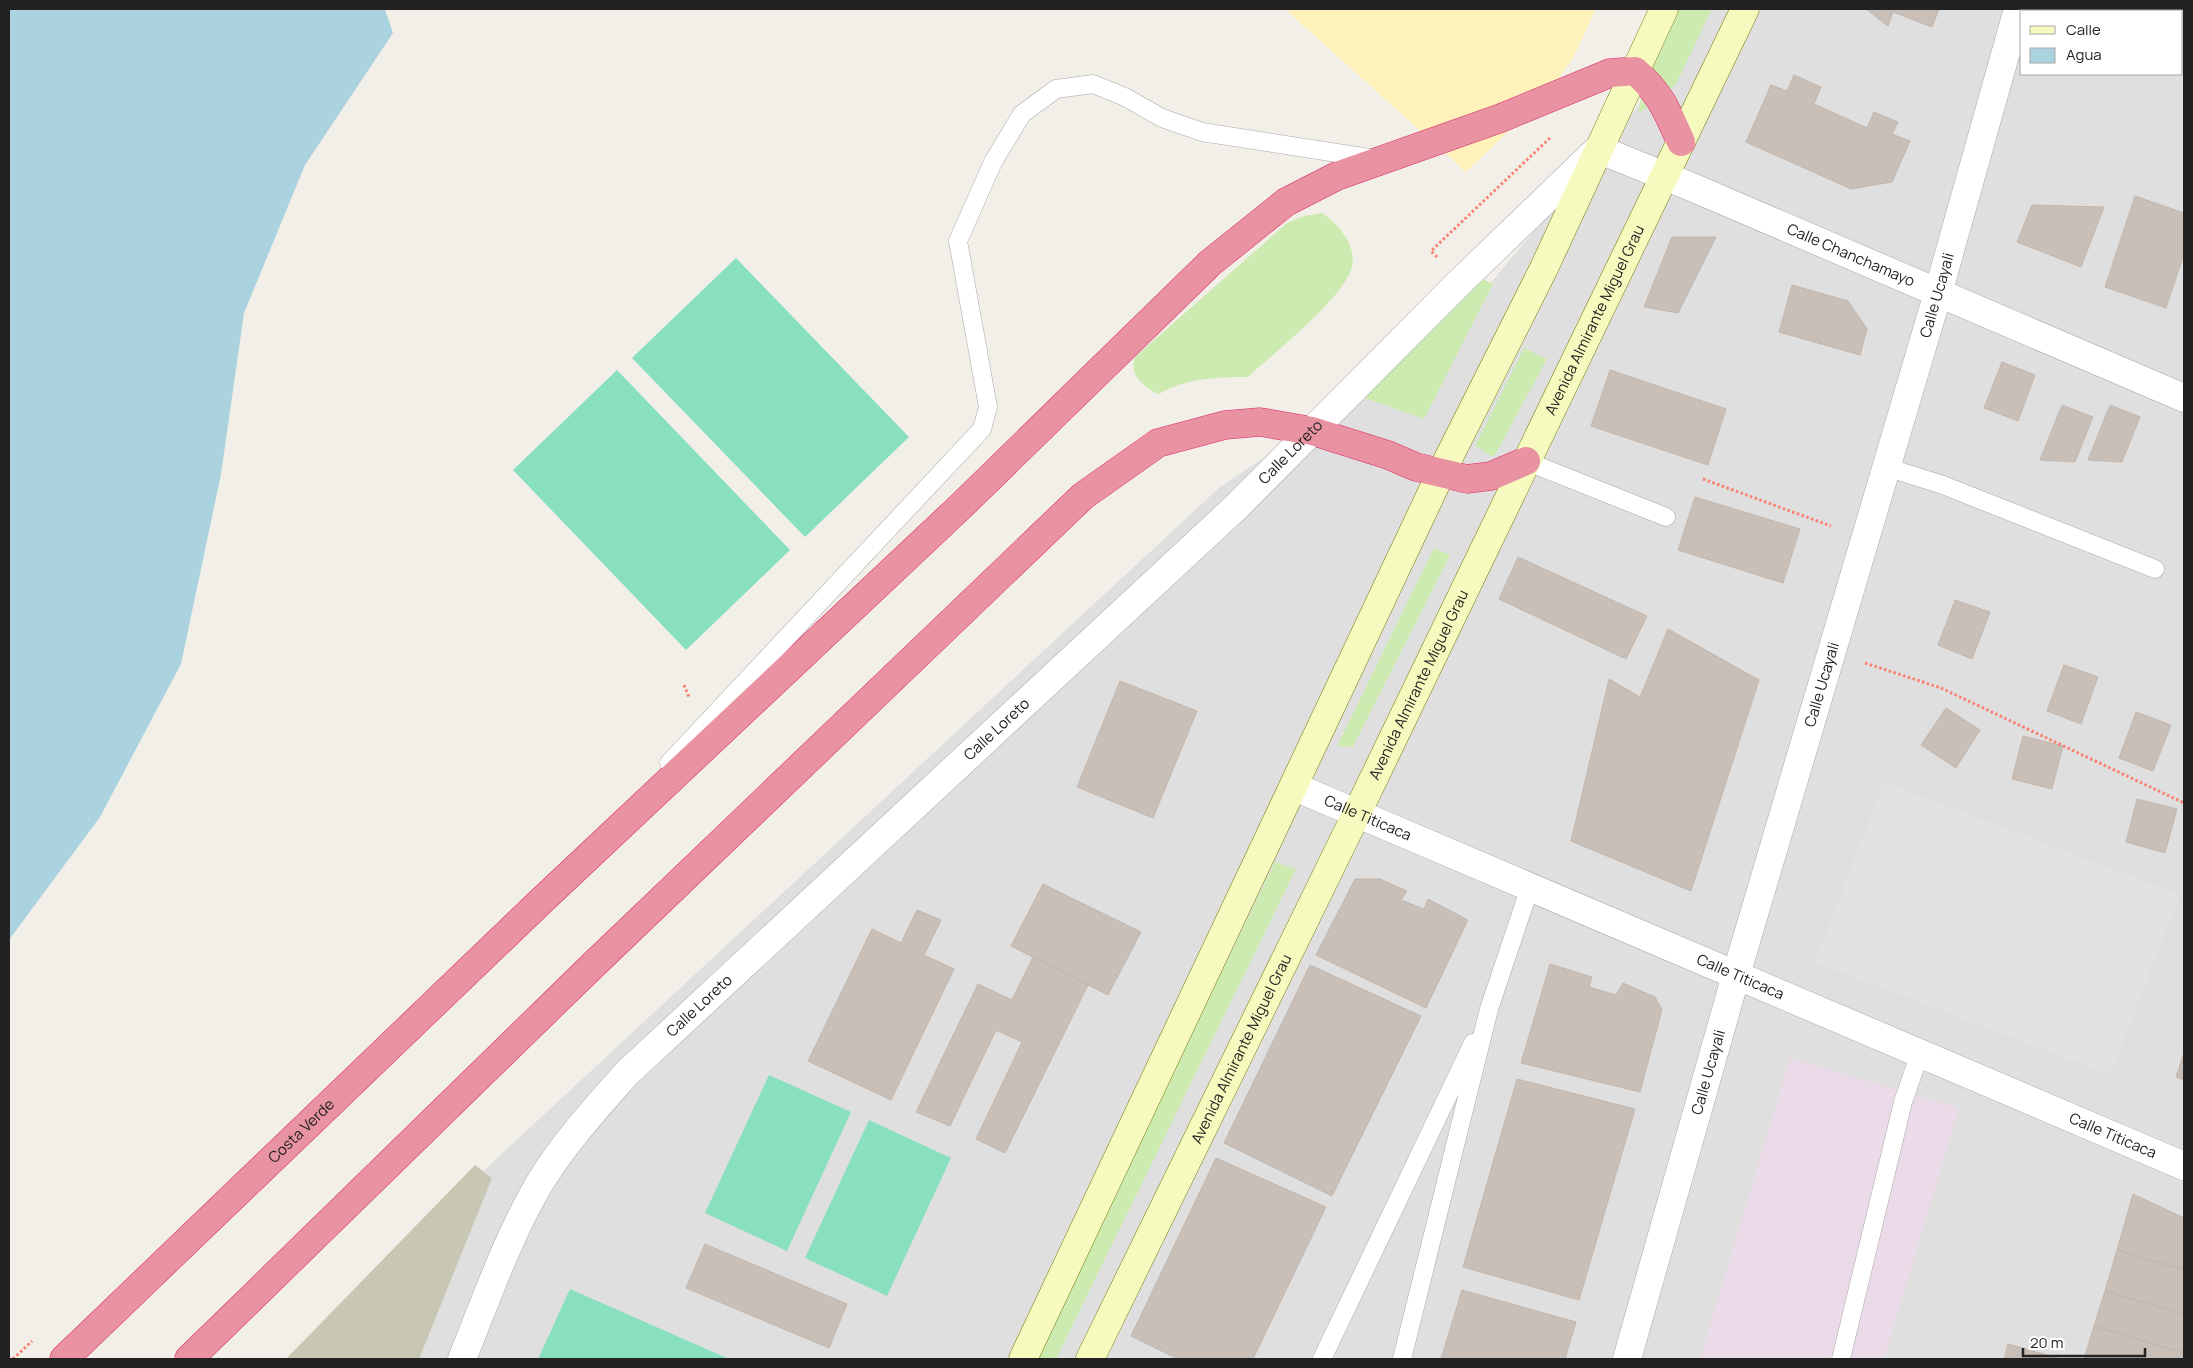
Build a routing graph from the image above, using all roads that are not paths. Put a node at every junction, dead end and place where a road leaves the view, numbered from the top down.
1 (1664, 9) edge
2 (1745, 9) edge
3 (2018, 9) edge
4 (1635, 71) junction
5 (1681, 142) junction
6 (1598, 149) junction
7 (1379, 160) junction
8 (1664, 175) junction
9 (1938, 293) junction
10 (2184, 398) edge
11 (1312, 431) junction
12 (1526, 461) junction
13 (1886, 467) junction
14 (1441, 473) junction
15 (1666, 517) dead end
16 (2155, 569) dead end
17 (1295, 786) junction
18 (1357, 813) junction
19 (1530, 887) junction
20 (538, 904) junction
21 (1736, 975) junction
22 (1489, 1009) junction
23 (1920, 1053) junction
24 (2184, 1166) edge
25 (64, 1359) edge
26 (189, 1359) edge
27 (462, 1359) edge
28 (1023, 1359) edge
29 (1090, 1359) edge
30 (1322, 1359) edge
31 (1402, 1359) edge
32 (1627, 1359) edge
33 (1841, 1359) edge

1 - 4 main road
2 - 5 main road, Avenida Almirante Miguel Grau
3 - 9 street, Calle Ucayali
4 - 5 highway
4 - 6 main road
4 - 7 highway, Costa Verde
5 - 8 main road, Avenida Almirante Miguel Grau
6 - 8 street, Calle Chanchamayo
6 - 11 street, Calle Loreto
6 - 14 main road
7 - 20 highway, Costa Verde
7 - 20 lane
8 - 9 street, Calle Chanchamayo
8 - 12 main road, Avenida Almirante Miguel Grau
9 - 10 street, Calle Chanchamayo
9 - 13 street, Calle Ucayali
11 - 14 highway
11 - 26 highway
11 - 27 street, Calle Loreto
12 - 14 highway
12 - 15 lane
12 - 18 main road, Avenida Almirante Miguel Grau
13 - 16 lane
13 - 21 street, Calle Ucayali
14 - 17 main road
17 - 18 street, Calle Titicaca
17 - 28 main road
18 - 19 street, Calle Titicaca
18 - 29 main road, Avenida Almirante Miguel Grau
19 - 21 street, Calle Titicaca
19 - 22 lane
20 - 25 highway, Costa Verde
21 - 23 street, Calle Titicaca
21 - 32 street, Calle Ucayali
22 - 30 lane
22 - 31 lane
23 - 24 street, Calle Titicaca
23 - 33 lane

